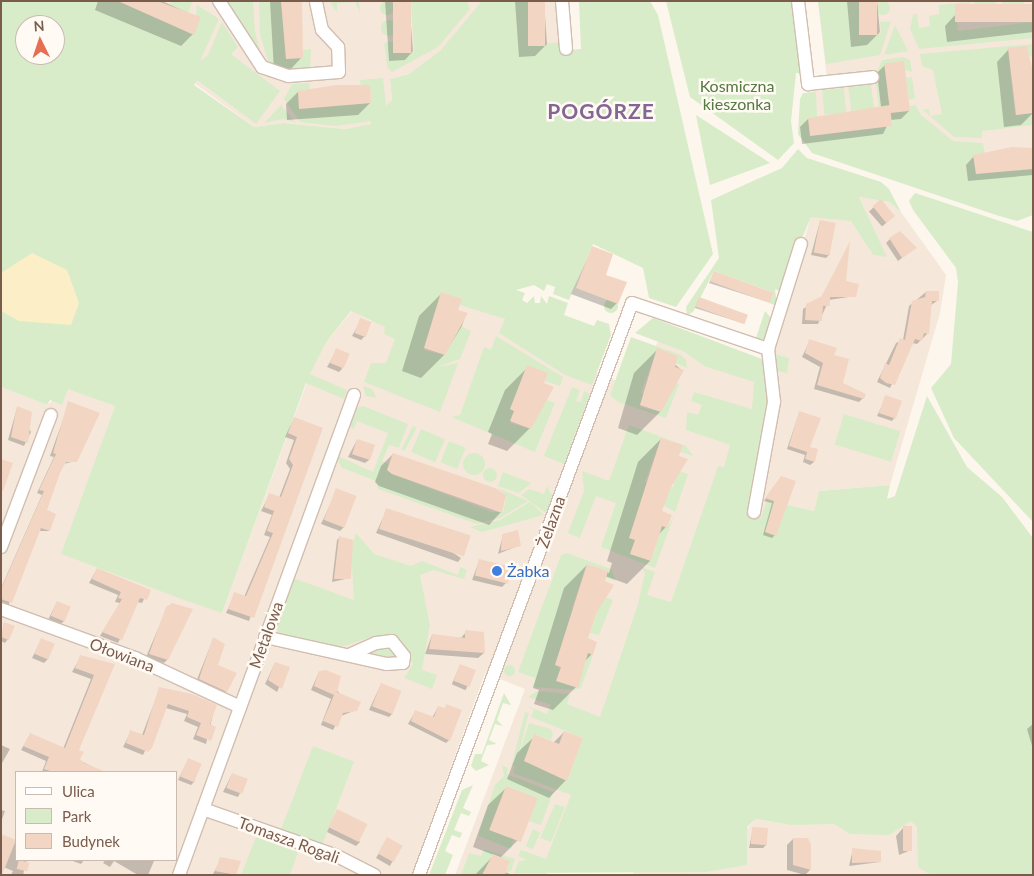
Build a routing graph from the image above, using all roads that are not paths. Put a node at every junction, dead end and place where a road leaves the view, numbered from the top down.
1 (219, 1) edge
2 (316, 1) edge
3 (562, 1) edge
4 (798, 1) edge
5 (566, 48) dead end
6 (873, 78) dead end
7 (802, 244) dead end
8 (768, 350) junction
9 (354, 395) dead end
10 (51, 415) dead end
11 (754, 512) dead end
12 (1, 547) edge
13 (1, 609) edge
14 (265, 637) junction
15 (351, 654) dead end
16 (240, 707) junction
17 (203, 809) junction
18 (179, 875) edge
19 (374, 875) edge
20 (419, 875) edge

1 - 2 street
3 - 5 street
4 - 6 street
7 - 8 street
8 - 11 street
8 - 20 street, Żelazna
9 - 14 street, Metalowa
10 - 12 street
13 - 16 street, Ołowiana
14 - 15 street
14 - 16 street, Metalowa
16 - 17 street, Metalowa
17 - 18 street, Metalowa
17 - 19 street, Tomasza Rogali

